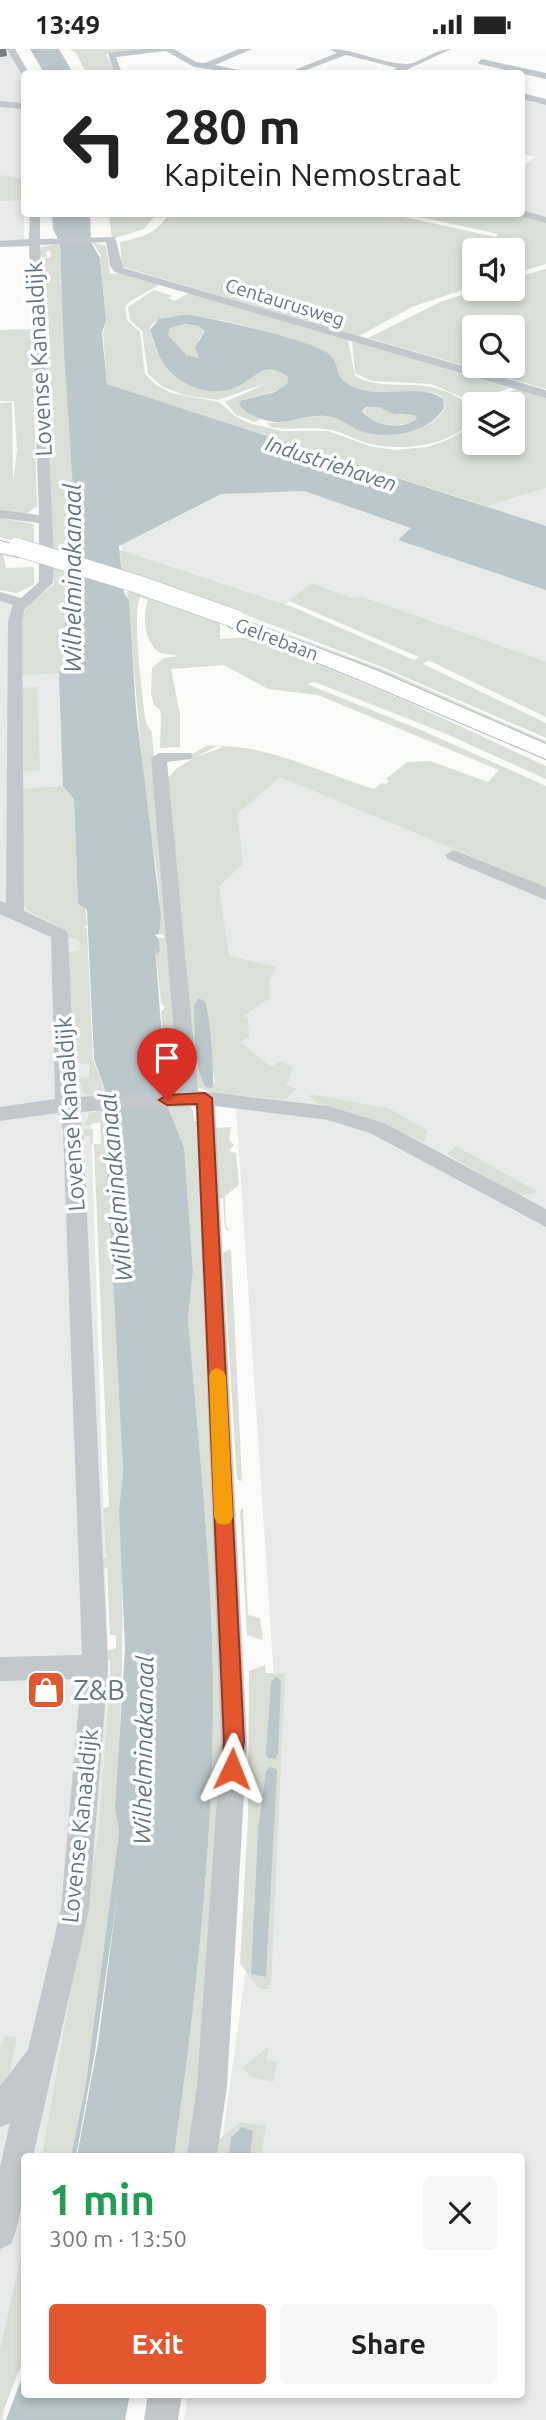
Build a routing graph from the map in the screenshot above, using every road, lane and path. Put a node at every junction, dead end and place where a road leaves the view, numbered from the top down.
1 (11, 49) edge
2 (166, 49) edge
3 (248, 49) edge
4 (334, 49) edge
5 (447, 49) edge
6 (346, 52) junction
7 (482, 62) dead end
8 (206, 66) junction
9 (396, 69) edge
10 (23, 70) edge
11 (117, 70) edge
12 (231, 70) edge
13 (299, 70) edge
14 (519, 70) edge
15 (525, 71) edge
16 (546, 76) edge
17 (525, 97) edge
18 (546, 102) edge
19 (0, 104) edge
20 (21, 106) edge
21 (525, 214) edge
22 (35, 217) edge
23 (546, 220) edge
24 (36, 243) junction
25 (0, 244) edge
26 (546, 394) edge
27 (0, 514) edge
28 (45, 520) junction
29 (9, 547) edge
30 (0, 596) edge
31 (23, 603) junction
32 (236, 621) junction
33 (546, 747) edge
34 (546, 753) edge
35 (185, 757) dead end
36 (454, 855) dead end
37 (546, 894) edge
38 (7, 911) edge
39 (197, 1099) junction
40 (65, 1105) junction
41 (0, 1114) edge
42 (546, 1219) edge
43 (95, 1667) junction
44 (0, 1669) edge
45 (42, 2053) junction
46 (0, 2112) edge
47 (202, 2153) edge
48 (0, 2233) edge
49 (164, 2398) edge
50 (161, 2420) edge

1 - 10 street
2 - 8 street
2 - 11 street
3 - 8 street
4 - 6 street
5 - 9 street
6 - 9 street
6 - 13 street
7 - 14 street
8 - 12 street
15 - 16 street
17 - 18 street
19 - 20 street
21 - 23 street
22 - 24 street, Lovense Kanaaldijk
24 - 25 street, Centaurusweg
24 - 26 street, Centaurusweg
24 - 28 street, Lovense Kanaaldijk
27 - 28 street
28 - 31 street, Lovense Kanaaldijk
29 - 32 street, Gelrebaan, bridge
30 - 31 street
31 - 38 street, Lovense Kanaaldijk
32 - 33 street, Gelrebaan
32 - 34 street, Gelrebaan
35 - 39 street
36 - 37 street
38 - 40 street, Lovense Kanaaldijk
39 - 40 street
39 - 42 street
39 - 47 street
40 - 41 street
40 - 43 street, Lovense Kanaaldijk
43 - 44 street
43 - 45 street, Lovense Kanaaldijk
45 - 46 street, Lovense Kanaaldijk
45 - 48 street, Lovense Kanaaldijk
49 - 50 street

